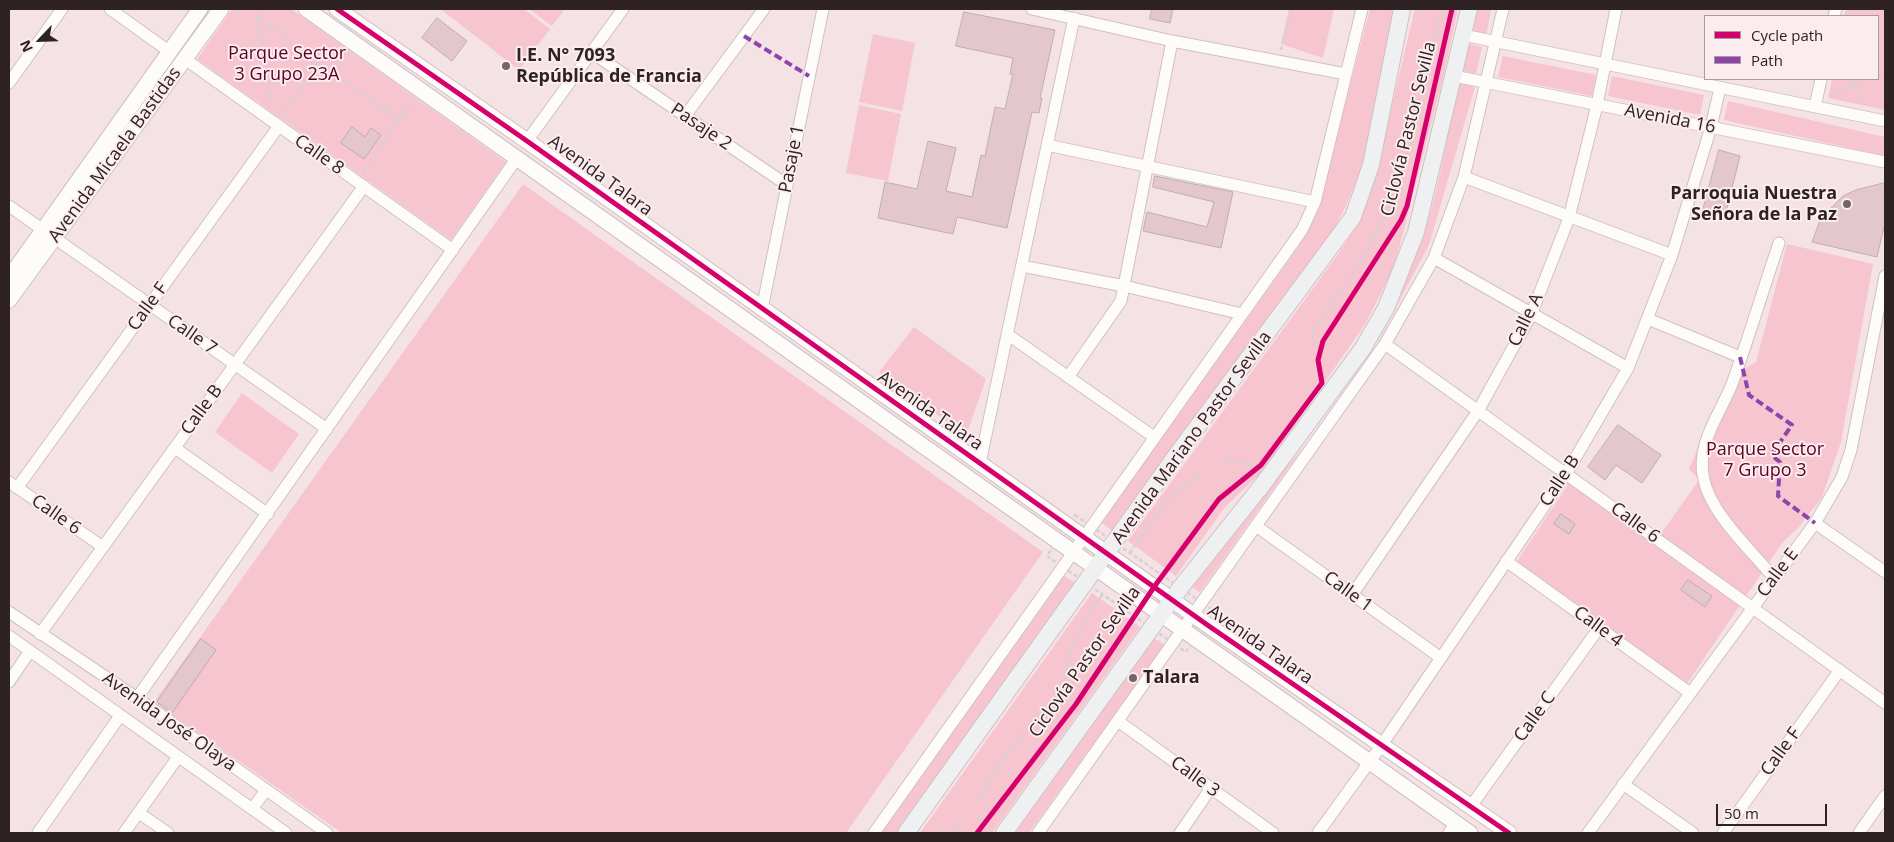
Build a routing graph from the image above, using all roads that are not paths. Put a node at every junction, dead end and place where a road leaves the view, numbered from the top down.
1 (62, 9) edge
2 (110, 9) edge
3 (200, 9) edge
4 (221, 9) edge
5 (306, 9) edge
6 (337, 9) edge
7 (623, 9) edge
8 (764, 9) edge
9 (823, 9) edge
10 (1032, 9) edge
11 (1362, 9) edge
12 (1402, 9) edge
13 (1469, 9) edge
14 (1503, 9) edge
15 (1616, 9) edge
16 (1074, 18) junction
17 (1463, 35) junction
18 (1172, 40) junction
19 (1497, 42) junction
20 (170, 52) junction
21 (591, 52) junction
22 (185, 60) junction
23 (1605, 64) junction
24 (1346, 74) junction
25 (1454, 76) junction
26 (1821, 80) edge
27 (9, 83) edge
28 (1487, 83) junction
29 (1720, 88) junction
30 (1816, 103) junction
31 (1597, 104) junction
32 (685, 116) junction
33 (283, 121) junction
34 (1885, 121) edge
35 (1711, 127) junction
36 (527, 141) junction
37 (1047, 145) junction
38 (517, 158) junction
39 (1885, 162) edge
40 (1147, 166) junction
41 (1464, 176) junction
42 (360, 184) junction
43 (787, 185) junction
44 (1315, 202) junction
45 (9, 206) edge
46 (1569, 218) junction
47 (48, 234) junction
48 (1779, 243) dead end
49 (453, 250) junction
50 (1672, 255) junction
51 (1434, 258) junction
52 (1022, 266) junction
53 (9, 278) edge
54 (1885, 279) edge
55 (1124, 286) junction
56 (9, 300) edge
57 (149, 305) junction
58 (762, 309) junction
59 (1242, 314) junction
60 (1531, 315) junction
61 (1648, 319) junction
62 (1007, 334) junction
63 (1385, 344) junction
64 (1740, 357) junction
65 (235, 364) junction
66 (1628, 368) junction
67 (1068, 377) junction
68 (1478, 411) junction
69 (327, 429) junction
70 (1154, 437) junction
71 (175, 448) junction
72 (980, 463) junction
73 (1566, 474) junction
74 (13, 485) edge
75 (268, 514) junction
76 (1815, 523) junction
77 (1256, 526) junction
78 (1086, 537) junction
79 (103, 547) junction
80 (1108, 552) junction
81 (1074, 553) junction
82 (1506, 561) junction
83 (1096, 568) junction
84 (1885, 572) edge
85 (1774, 578) junction
86 (1352, 594) junction
87 (1172, 600) junction
88 (1752, 607) junction
89 (9, 612) edge
90 (1160, 615) junction
91 (1193, 615) junction
92 (1599, 628) junction
93 (1182, 631) junction
94 (40, 634) junction
95 (9, 636) edge
96 (30, 652) junction
97 (1441, 658) junction
98 (1840, 670) junction
99 (9, 682) edge
100 (1690, 693) junction
101 (137, 698) junction
102 (1885, 703) edge
103 (120, 716) junction
104 (1118, 721) junction
105 (1381, 746) junction
106 (178, 757) junction
107 (1369, 762) junction
108 (1623, 784) junction
109 (1211, 788) junction
110 (266, 790) junction
111 (1885, 796) edge
112 (1471, 806) junction
113 (252, 809) junction
114 (139, 813) junction
115 (1453, 828) edge
116 (38, 833) edge
117 (124, 833) edge
118 (168, 833) edge
119 (286, 833) edge
120 (328, 833) edge
121 (874, 833) edge
122 (906, 833) edge
123 (1004, 833) edge
124 (1038, 833) edge
125 (1180, 833) edge
126 (1272, 833) edge
127 (1318, 833) edge
128 (1470, 833) edge
129 (1509, 833) edge
130 (1588, 833) edge
131 (1693, 833) edge
132 (1723, 833) edge
133 (1859, 833) edge

1 - 27 street
2 - 20 street
3 - 20 street, Avenida Micaela Bastidas
4 - 22 street, Avenida Micaela Bastidas
5 - 38 street, Avenida Talara
6 - 36 street, Avenida Talara
7 - 21 street
8 - 32 street
9 - 43 street, Pasaje 1
10 - 16 street
11 - 24 street, Avenida Mariano Pastor Sevilla
12 - 80 main road, Avenida Mariano Pastor Sevilla
13 - 17 main road
14 - 19 street
15 - 23 street, Calle A
16 - 18 street
16 - 37 street
17 - 19 street
17 - 25 main road
18 - 24 street
18 - 40 street
19 - 23 street
19 - 28 street
20 - 47 street, Avenida Micaela Bastidas
21 - 32 street, Pasaje 2
21 - 36 street
22 - 33 street, Calle 8
22 - 47 street, Avenida Micaela Bastidas
23 - 29 street
23 - 31 street, Calle A
24 - 44 street, Avenida Mariano Pastor Sevilla
25 - 28 street, Avenida 16
25 - 87 main road
26 - 30 street
28 - 31 street, Avenida 16
28 - 41 street
29 - 30 street
29 - 35 street, Calle B
30 - 34 street
31 - 35 street, Avenida 16
31 - 46 street, Calle A
32 - 43 street, Pasaje 2
33 - 42 street, Calle 8
33 - 57 street, Calle F
35 - 39 street, Avenida 16
35 - 50 street, Calle B
36 - 58 street, Avenida Talara
37 - 40 street
37 - 52 street
38 - 49 street
38 - 81 street, Avenida Talara
40 - 44 street
40 - 55 street
41 - 46 street
41 - 51 street
42 - 49 street, Calle 8
42 - 65 street, Calle B
43 - 58 street, Pasaje 1
44 - 59 street, Avenida Mariano Pastor Sevilla
45 - 47 street, Calle 7
46 - 50 street
46 - 60 street, Calle A
47 - 53 street, Avenida Micaela Bastidas
47 - 56 street, Avenida Micaela Bastidas
47 - 57 street, Calle 7
48 - 64 street
49 - 69 street
50 - 61 street, Calle B
51 - 60 street
51 - 63 street
52 - 55 street
52 - 62 street
54 - 76 street, Calle E
55 - 59 street
55 - 67 street
57 - 65 street, Calle 7
57 - 74 street, Calle F
58 - 72 street, Avenida Talara
59 - 70 street, Avenida Mariano Pastor Sevilla
60 - 66 street
60 - 68 street, Calle A
61 - 64 street
61 - 66 street, Calle B
62 - 67 street
62 - 72 street
63 - 68 street, Calle 6
63 - 77 street
64 - 85 street
65 - 69 street, Calle 7
65 - 71 street, Calle B
66 - 73 street, Calle B
67 - 70 street
68 - 73 street, Calle 6
68 - 86 street, Calle A
69 - 75 street
70 - 78 street, Avenida Mariano Pastor Sevilla
71 - 75 street
71 - 79 street, Calle B
72 - 78 street, Avenida Talara
73 - 82 street, Calle B
73 - 88 street, Calle 6
74 - 79 street, Calle 6
75 - 101 street
76 - 84 street
76 - 85 street, Calle E
77 - 86 street, Calle 1
77 - 91 street
78 - 80 street, Avenida Talara
78 - 81 street, Avenida Mariano Pastor Sevilla
79 - 94 street, Calle B
80 - 83 main road, Avenida Mariano Pastor Sevilla
80 - 87 street, Avenida Talara
81 - 83 street, Avenida Talara
81 - 121 street, Avenida Mariano Pastor Sevilla
82 - 92 street, Calle 4
82 - 97 street, Calle B
83 - 90 street, Avenida Talara
83 - 122 main road, Avenida Mariano Pastor Sevilla
85 - 88 street, Calle E
86 - 97 street, Calle 1
87 - 90 main road
87 - 91 street, Avenida Talara
88 - 98 street, Calle 6
88 - 100 street, Calle E
89 - 94 street, Avenida José Olaya
90 - 93 street, Avenida Talara
90 - 123 main road
91 - 93 street
91 - 105 street, Avenida Talara
92 - 100 street, Calle 4
92 - 112 street, Calle C
93 - 104 street
93 - 107 street, Avenida Talara
94 - 101 street, Avenida José Olaya
95 - 96 street, Avenida José Olaya
96 - 99 street
96 - 103 street, Avenida José Olaya
97 - 105 street, Calle B
98 - 102 street, Calle 6
98 - 132 street, Calle F
100 - 108 street, Calle E
101 - 110 street, Avenida José Olaya
103 - 106 street, Avenida José Olaya
103 - 116 street
104 - 109 street, Calle 3
104 - 124 street
105 - 107 street, Calle B
105 - 112 street, Avenida Talara
106 - 113 street, Avenida José Olaya
106 - 114 street
107 - 115 street, Avenida Talara
107 - 127 street, Calle B
108 - 130 street, Calle E
108 - 131 street
109 - 125 street
109 - 126 street, Calle 3
110 - 113 street
110 - 120 street, Avenida José Olaya
111 - 133 street
112 - 129 street, Avenida Talara
113 - 119 street, Avenida José Olaya
114 - 117 street
114 - 118 street
115 - 128 street, Avenida Talara

